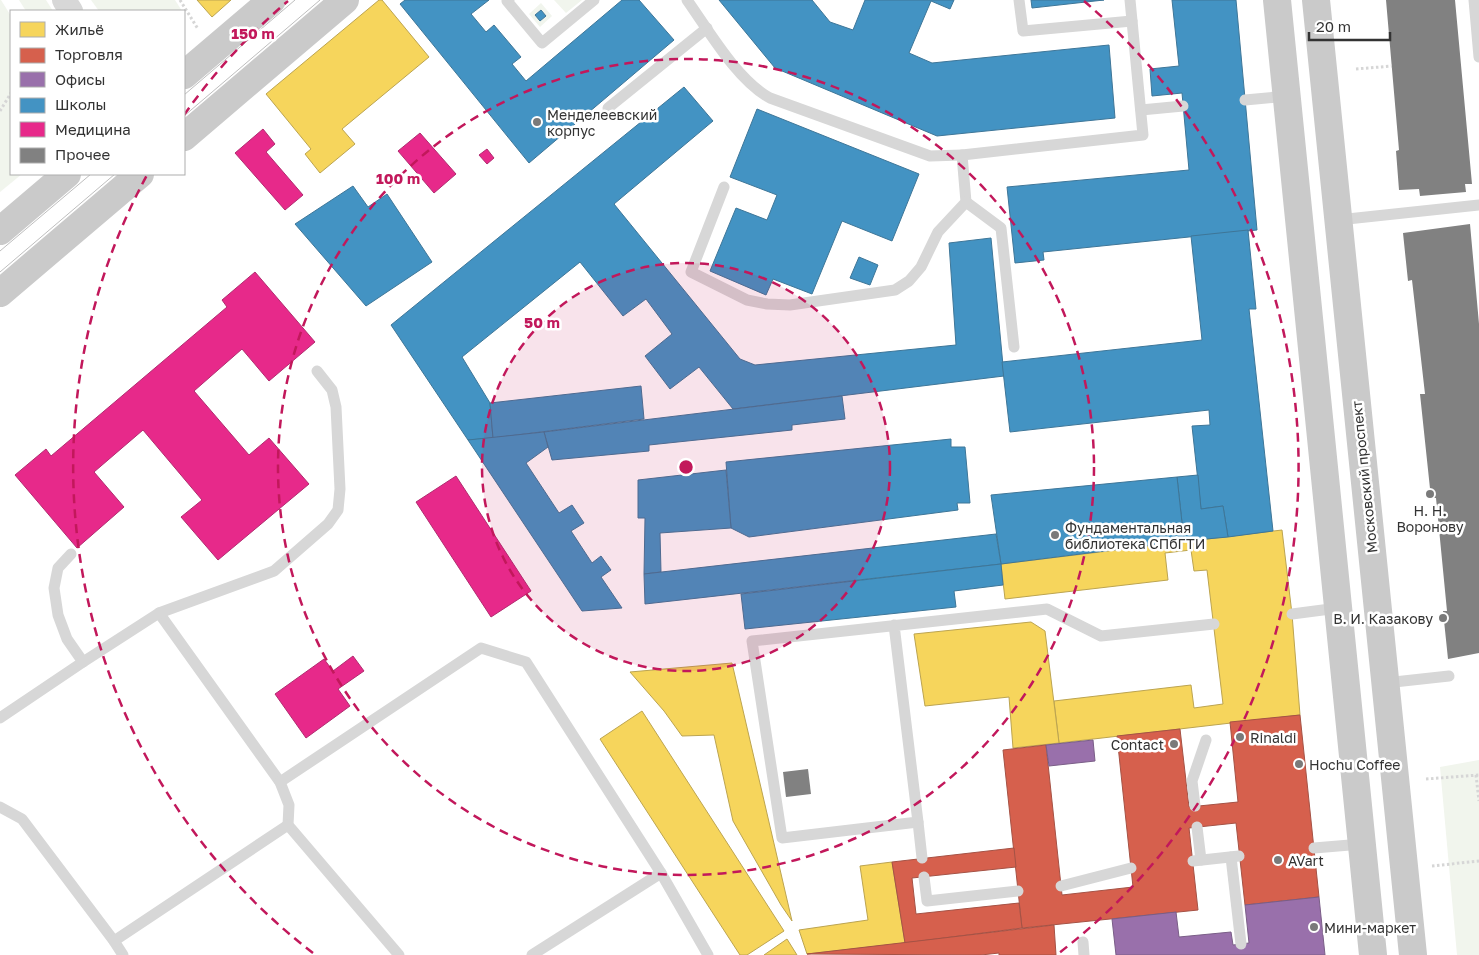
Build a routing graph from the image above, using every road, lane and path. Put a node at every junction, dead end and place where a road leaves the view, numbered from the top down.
1 (180, 0) edge
2 (272, 0) edge
3 (345, 0) edge
4 (509, 0) edge
5 (594, 0) edge
6 (687, 0) edge
7 (1020, 0) edge
8 (1130, 0) edge
9 (1277, 0) edge
10 (1316, 0) edge
11 (1474, 0) edge
12 (1132, 21) junction
13 (706, 28) junction
14 (201, 33) dead end
15 (1479, 52) edge
16 (1479, 57) edge
17 (1392, 66) dead end
18 (1356, 69) dead end
19 (185, 74) edge
20 (10, 95) edge
21 (1287, 96) junction
22 (1245, 100) dead end
23 (1183, 106) dead end
24 (608, 108) dead end
25 (1141, 110) junction
26 (0, 111) edge
27 (185, 136) edge
28 (962, 155) junction
29 (66, 175) edge
30 (139, 175) edge
31 (724, 188) dead end
32 (966, 202) junction
33 (1479, 205) edge
34 (1338, 220) junction
35 (0, 231) edge
36 (0, 293) edge
37 (1014, 347) dead end
38 (317, 371) dead end
39 (71, 554) dead end
40 (1338, 608) junction
41 (159, 613) junction
42 (1292, 614) dead end
43 (1214, 624) dead end
44 (894, 625) junction
45 (83, 662) junction
46 (1449, 676) dead end
47 (1386, 683) junction
48 (0, 718) edge
49 (1206, 740) dead end
50 (1478, 775) edge
51 (1426, 779) dead end
52 (280, 782) junction
53 (1479, 801) edge
54 (0, 806) edge
55 (1194, 806) dead end
56 (918, 822) junction
57 (288, 825) junction
58 (1197, 827) dead end
59 (1362, 844) junction
60 (1314, 848) dead end
61 (922, 858) dead end
62 (1479, 861) edge
63 (1432, 866) dead end
64 (1131, 868) dead end
65 (662, 873) junction
66 (924, 877) dead end
67 (1061, 886) dead end
68 (1018, 891) dead end
69 (114, 941) junction
70 (1083, 942) dead end
71 (1241, 944) dead end
72 (123, 955) edge
73 (399, 955) edge
74 (532, 955) edge
75 (708, 955) edge
76 (1084, 955) edge
77 (1373, 955) edge
78 (1413, 955) edge

1 - 14 path
2 - 19 main road
3 - 27 main road
4 - 5 lane
6 - 13 lane
7 - 12 lane
8 - 12 lane
9 - 21 main road
10 - 34 main road, Московский проспект
11 - 15 lane
12 - 25 lane
13 - 24 lane
13 - 28 lane
15 - 16 lane
17 - 18 path
20 - 26 path
21 - 22 lane
21 - 40 main road
23 - 25 lane
25 - 28 lane
28 - 32 lane
29 - 35 main road
30 - 36 main road
31 - 32 lane
32 - 37 lane
33 - 34 lane
34 - 47 main road, Московский проспект
38 - 41 lane
39 - 45 lane
40 - 42 lane
40 - 59 main road
41 - 45 lane
41 - 52 lane
43 - 44 lane
44 - 56 lane
44 - 56 lane
45 - 48 lane
46 - 47 lane
47 - 78 main road, Московский проспект
49 - 55 lane
50 - 51 path
50 - 53 path
52 - 57 lane
52 - 65 lane
54 - 69 lane
56 - 61 lane
57 - 69 lane
57 - 73 lane
58 - 71 lane
59 - 60 lane
59 - 77 main road
62 - 63 path
64 - 67 lane
65 - 74 lane
65 - 75 lane
66 - 68 lane
69 - 72 lane
70 - 76 lane

